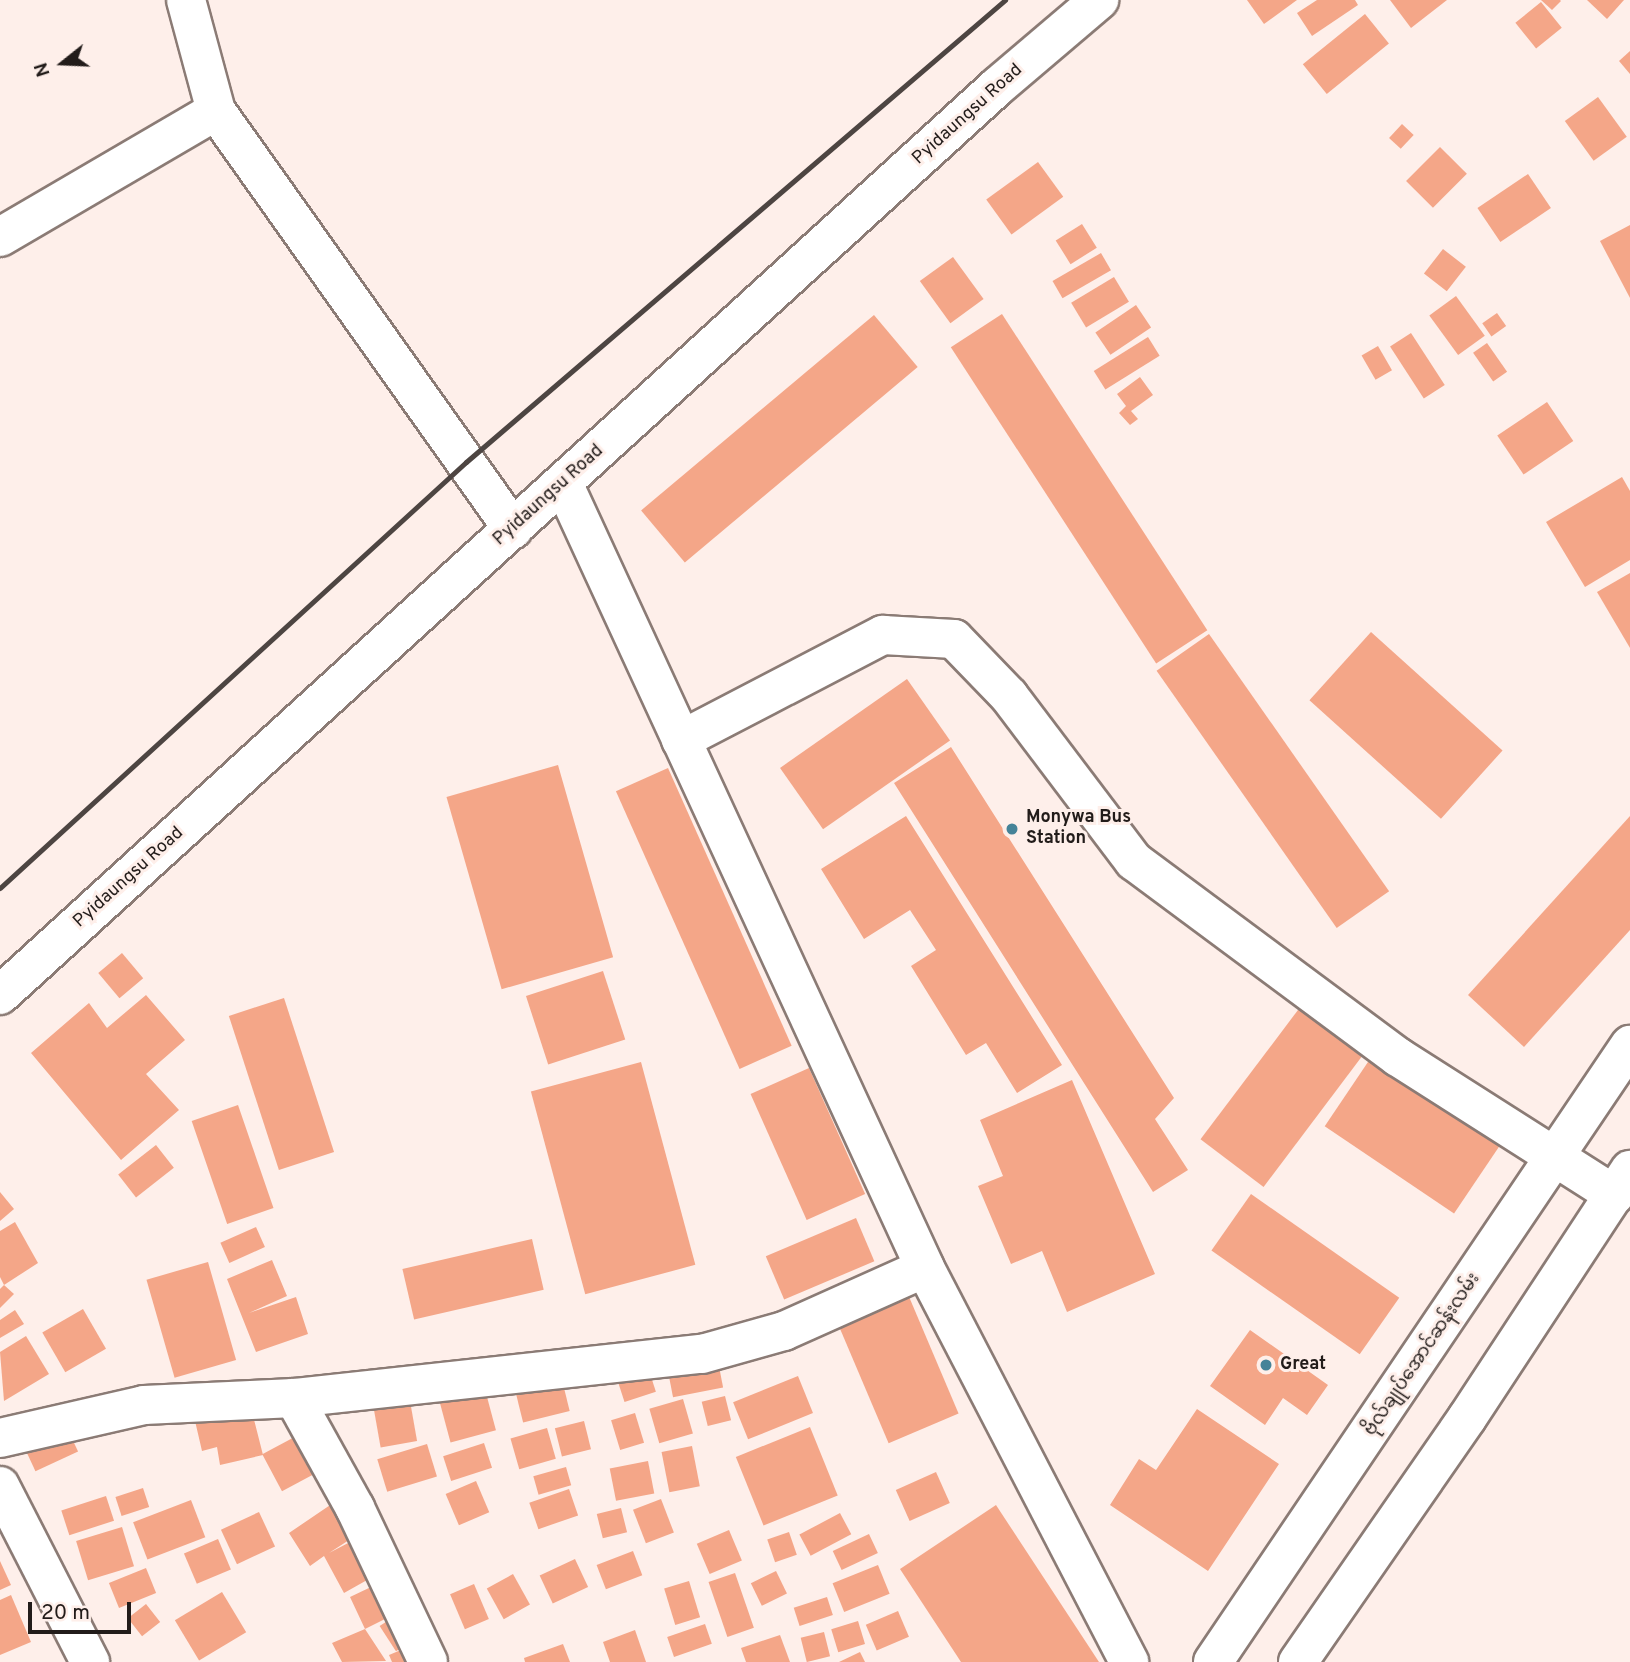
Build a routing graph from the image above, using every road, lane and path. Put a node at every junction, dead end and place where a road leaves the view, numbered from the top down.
1 (186, 0) edge
2 (1099, 0) edge
3 (216, 111) junction
4 (0, 237) edge
5 (563, 483) junction
6 (513, 529) junction
7 (681, 740) junction
8 (0, 995) edge
9 (1630, 1045) edge
10 (1554, 1160) junction
11 (1622, 1183) edge
12 (925, 1268) junction
13 (294, 1398) junction
14 (0, 1438) edge
15 (0, 1486) edge
16 (90, 1662) edge
17 (428, 1662) edge
18 (1129, 1662) edge
19 (1213, 1662) edge
20 (1298, 1662) edge

1 - 3 main road
2 - 5 main road, Pyidaungsu Road
3 - 4 main road
3 - 6 main road
5 - 6 main road, Pyidaungsu Road
5 - 7 main road
6 - 8 main road, Pyidaungsu Road
7 - 10 main road
7 - 12 main road
9 - 10 main road, ဗိုလ်ချုပ်အောင်ဆန်းလမ်း
10 - 11 main road
10 - 19 main road, ဗိုလ်ချုပ်အောင်ဆန်းလမ်း
11 - 20 main road
12 - 13 main road
12 - 18 main road
13 - 14 main road
13 - 17 main road
15 - 16 main road

